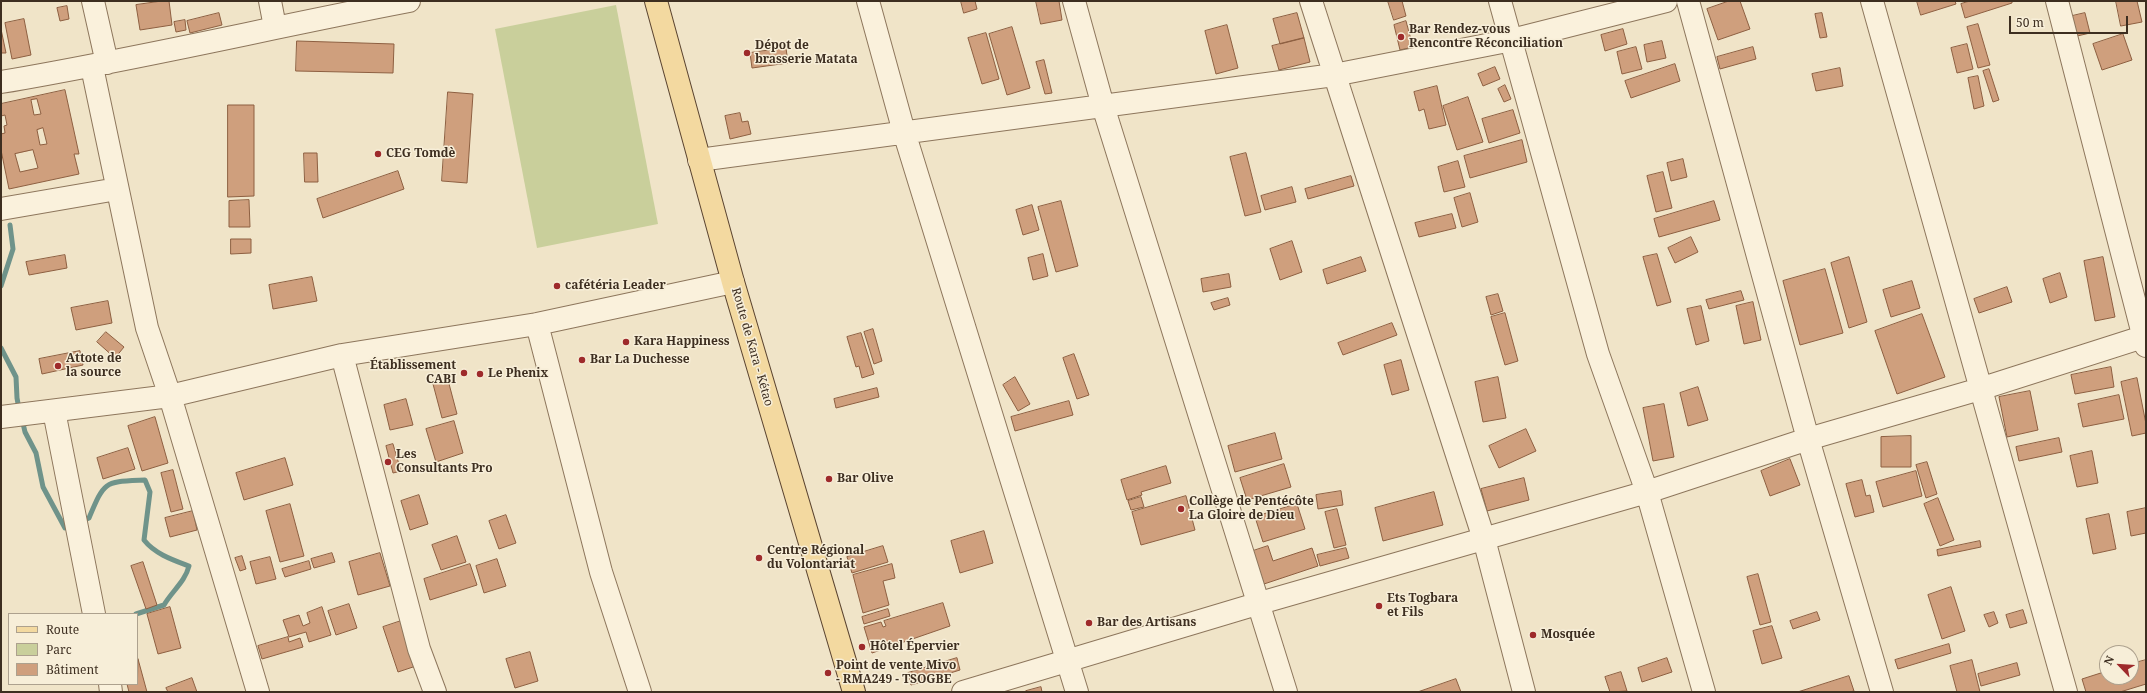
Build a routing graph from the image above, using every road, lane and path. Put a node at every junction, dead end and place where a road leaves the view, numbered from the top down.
1 (93, 1) edge
2 (270, 1) edge
3 (409, 1) edge
4 (656, 1) edge
5 (868, 1) edge
6 (1074, 1) edge
7 (1311, 1) edge
8 (1500, 1) edge
9 (1666, 1) edge
10 (1688, 1) edge
11 (1872, 1) edge
12 (2057, 1) edge
13 (274, 27) junction
14 (1512, 40) junction
15 (99, 65) junction
16 (1334, 76) junction
17 (1, 82) edge
18 (1103, 106) junction
19 (904, 132) junction
20 (699, 160) junction
21 (117, 189) junction
22 (1, 208) edge
23 (733, 282) junction
24 (537, 324) junction
25 (2145, 339) edge
26 (342, 355) junction
27 (1980, 389) junction
28 (170, 396) junction
29 (54, 411) junction
30 (15, 415) edge
31 (1808, 439) junction
32 (1647, 492) junction
33 (1484, 538) junction
34 (1260, 603) junction
35 (94, 613) edge
36 (1067, 660) junction
37 (258, 692) edge
38 (435, 692) edge
39 (640, 692) edge
40 (854, 692) edge
41 (962, 692) edge
42 (1077, 692) edge
43 (1286, 692) edge
44 (1524, 692) edge
45 (1704, 692) edge
46 (1882, 692) edge
47 (2066, 692) edge

1 - 15 street
2 - 13 street
3 - 13 street
4 - 20 main road, Route de Kara - Kétao
5 - 19 street
6 - 18 street
7 - 16 street
8 - 14 street
9 - 14 street
10 - 31 street
11 - 27 street
12 - 25 street
13 - 15 street
14 - 16 street
14 - 32 street
15 - 17 street
15 - 21 street
16 - 18 street
16 - 33 street
18 - 19 street
18 - 34 street
19 - 20 street
19 - 36 street
20 - 23 main road, Route de Kara - Kétao
21 - 22 street
21 - 28 street
23 - 24 street
23 - 40 main road, Route de Kara - Kétao
24 - 26 street
24 - 39 street
25 - 27 street
26 - 28 street
26 - 38 street
27 - 31 street
27 - 47 street
28 - 29 street
28 - 37 street
29 - 30 street
29 - 35 street
31 - 32 street
31 - 46 street
32 - 33 street
32 - 45 street
33 - 34 street
33 - 44 street
34 - 36 street
34 - 43 street
36 - 41 street
36 - 42 street

